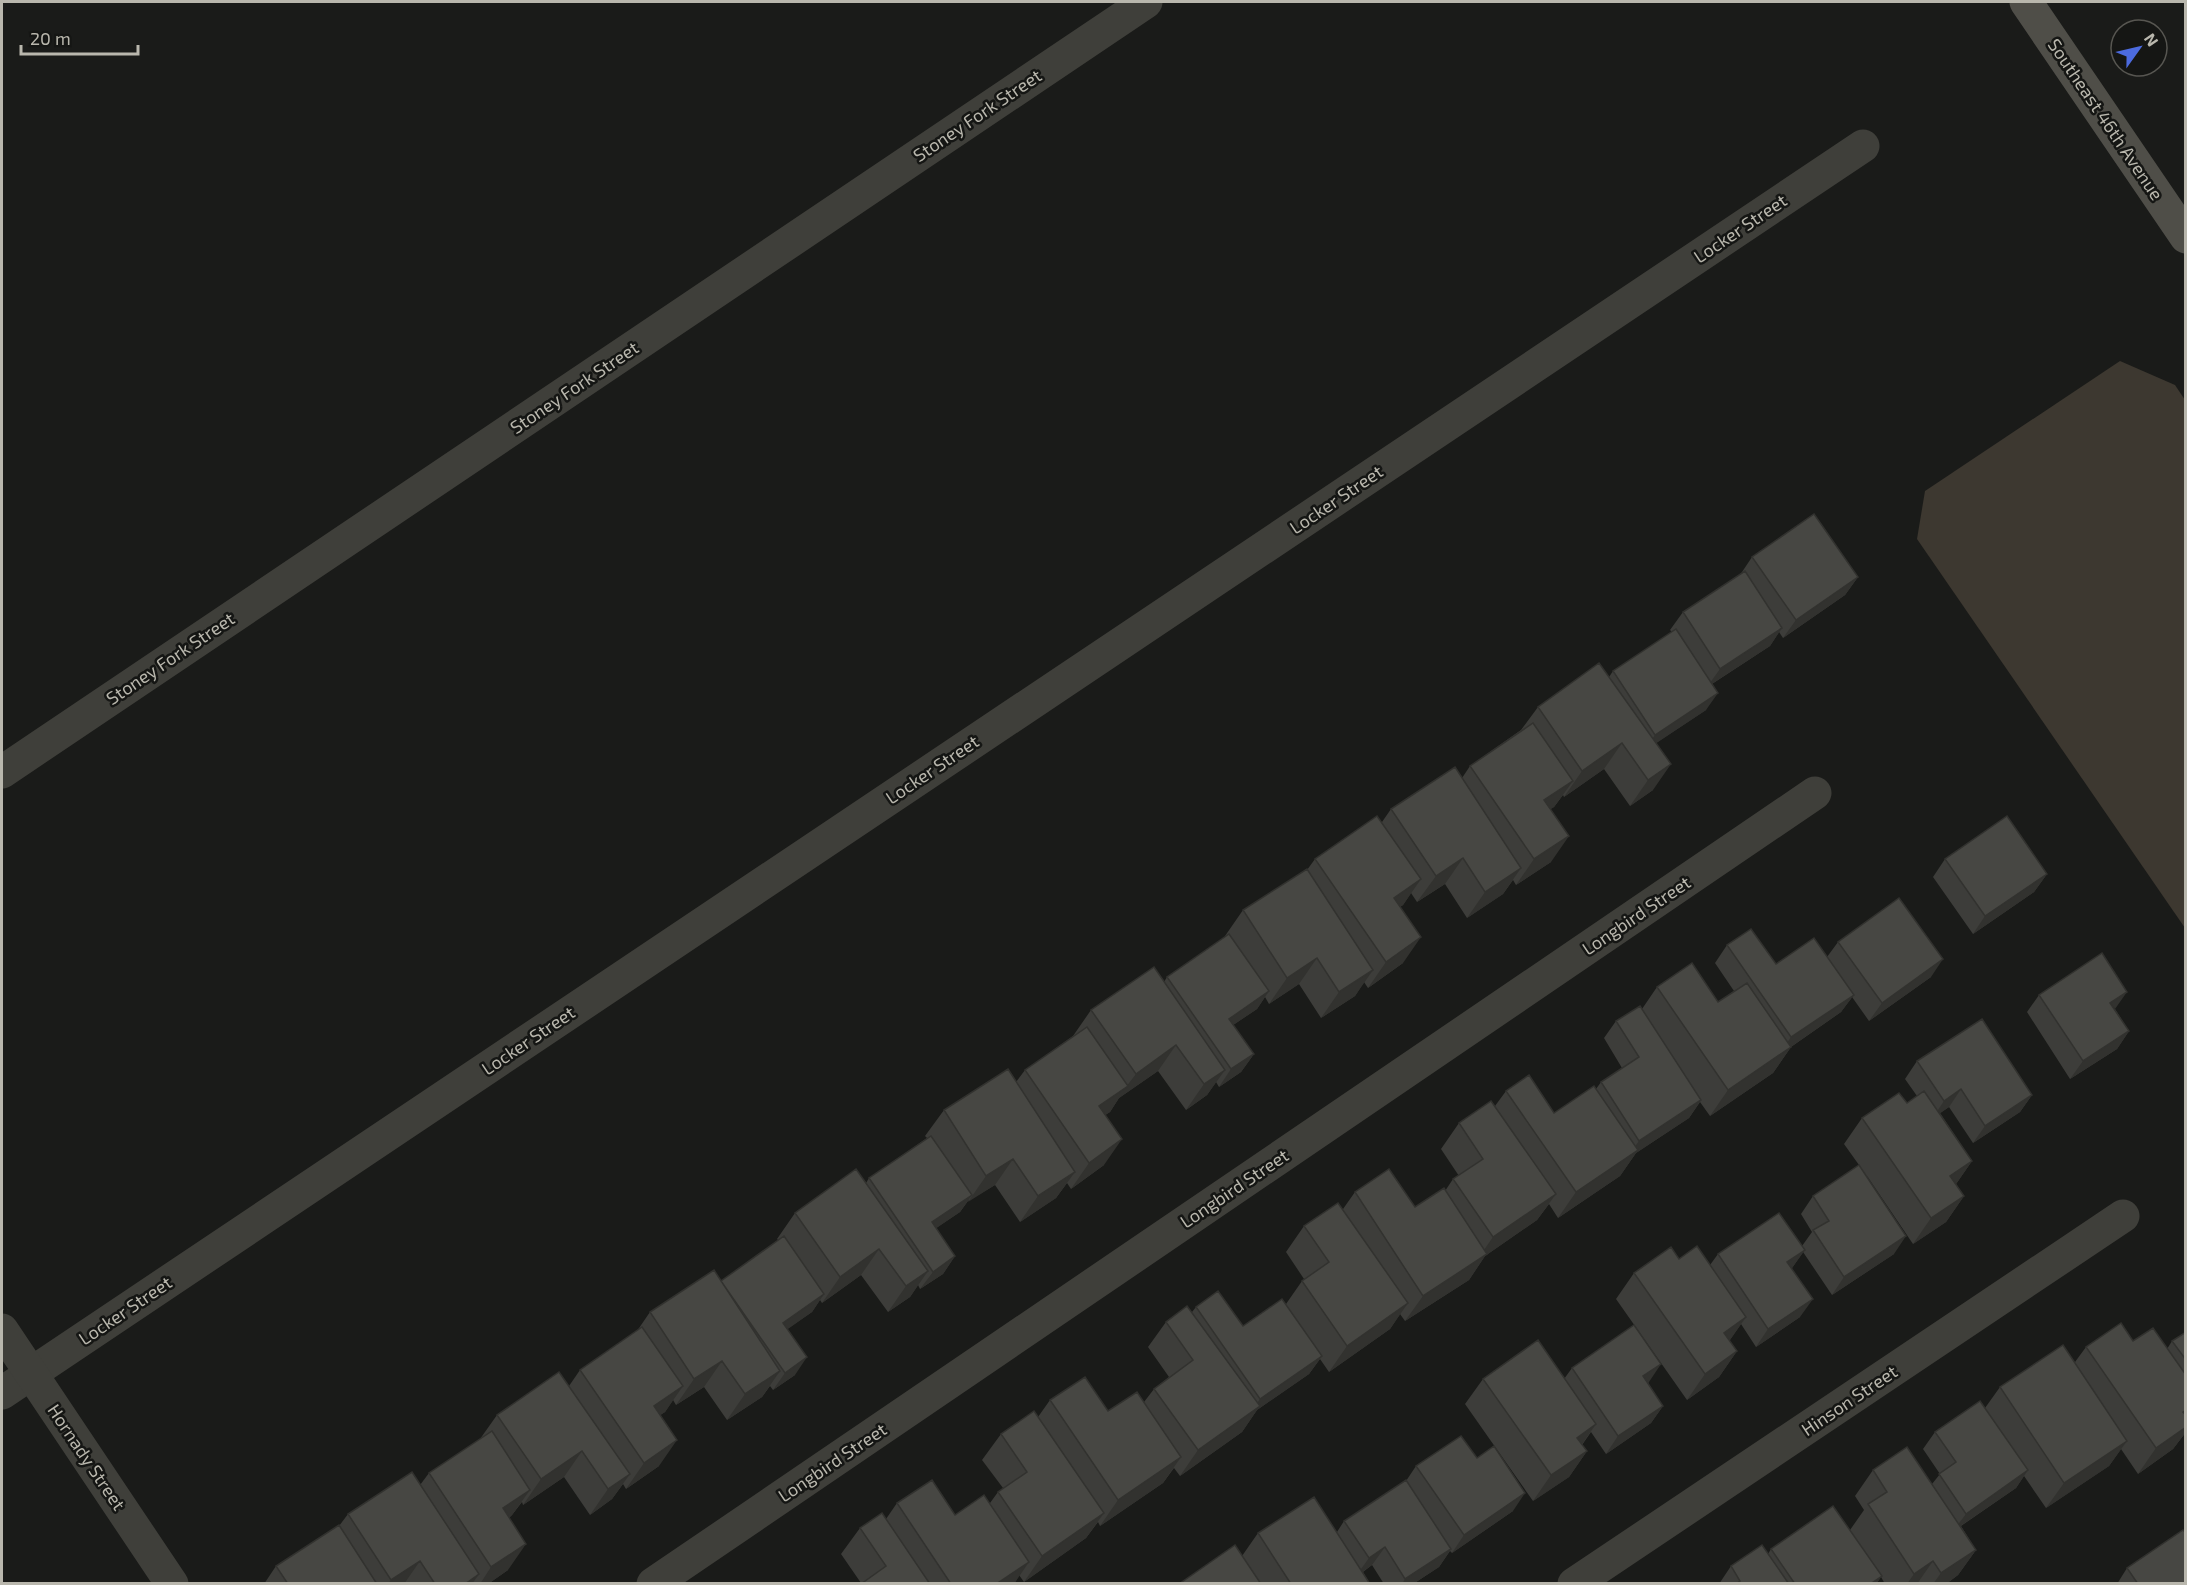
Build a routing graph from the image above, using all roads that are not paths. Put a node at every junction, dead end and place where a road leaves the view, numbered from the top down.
1 (1146, 2) edge
2 (2026, 2) edge
3 (1863, 146) dead end
4 (2186, 237) edge
5 (2, 772) edge
6 (1815, 793) dead end
7 (2123, 1216) dead end
8 (2, 1330) edge
9 (30, 1373) junction
10 (2, 1393) edge
11 (172, 1584) edge
12 (653, 1584) edge
13 (1574, 1584) edge

1 - 5 street, Stoney Fork Street
2 - 4 main road, Southeast 46th Avenue
3 - 9 street, Locker Street
6 - 12 street, Longbird Street
7 - 13 street, Hinson Street
8 - 9 street, Hornady Street
9 - 10 street, Locker Street
9 - 11 street, Hornady Street

